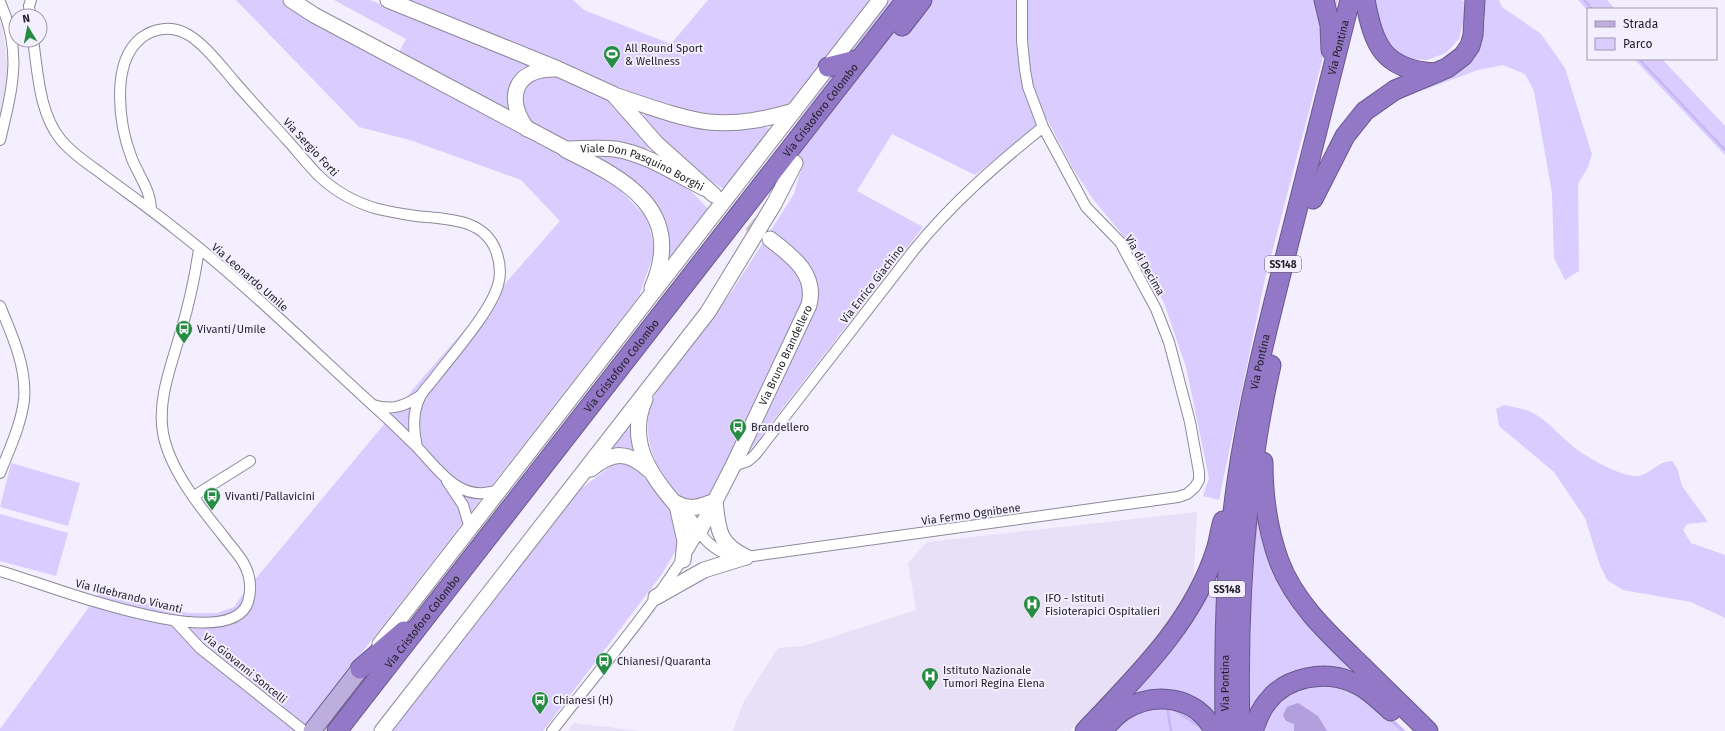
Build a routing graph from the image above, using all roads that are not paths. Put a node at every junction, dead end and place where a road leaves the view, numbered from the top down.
1 (291, 0) edge
2 (388, 0) edge
3 (880, 0) edge
4 (906, 0) edge
5 (922, 0) edge
6 (1022, 0) edge
7 (1324, 0) edge
8 (1350, 0) edge
9 (1363, 0) edge
10 (0, 2) edge
11 (1473, 5) edge
12 (35, 48) edge
13 (860, 59) junction
14 (828, 67) junction
15 (558, 69) junction
16 (1436, 73) junction
17 (1330, 82) junction
18 (613, 94) junction
19 (794, 111) junction
20 (1043, 127) junction
21 (528, 130) junction
22 (0, 140) edge
23 (656, 143) junction
24 (566, 150) junction
25 (642, 157) junction
26 (795, 163) junction
27 (1312, 199) junction
28 (151, 210) junction
29 (770, 239) tunnel mouth
30 (199, 249) junction
31 (646, 300) junction
32 (0, 306) edge
33 (649, 389) junction
34 (420, 396) junction
35 (1265, 397) junction
36 (371, 404) junction
37 (416, 447) junction
38 (1242, 448) junction
39 (250, 461) dead end
40 (733, 466) junction
41 (651, 472) junction
42 (0, 473) edge
43 (446, 479) junction
44 (1195, 487) joint
45 (500, 490) junction
46 (568, 490) junction
47 (194, 496) junction
48 (715, 501) junction
49 (676, 503) junction
50 (470, 528) junction
51 (699, 532) junction
52 (746, 557) junction
53 (683, 560) junction
54 (0, 570) edge
55 (448, 589) junction
56 (656, 597) junction
57 (175, 621) junction
58 (360, 669) junction
59 (304, 731) edge
60 (312, 731) edge
61 (337, 731) edge
62 (354, 731) edge
63 (382, 731) edge
64 (552, 731) edge
65 (1085, 731) edge
66 (1102, 731) edge
67 (1214, 731) edge
68 (1225, 731) edge
69 (1240, 731) edge
70 (1254, 731) edge
71 (1412, 731) edge
72 (1428, 731) edge

1 - 21 main road, Viale Don Pasquino Borghi
2 - 15 main road, Viale Don Pasquino Borghi
3 - 14 main road, Via Cristoforo Colombo
4 - 13 highway, Via Cristoforo Colombo
5 - 26 highway, Via Cristoforo Colombo
6 - 20 street, Via di Decima
7 - 17 highway
8 - 17 highway, Via Pontina / SS148
9 - 16 highway
9 - 27 highway, Via Pontina / SS148
10 - 22 street
11 - 16 highway
12 - 28 street, Via Leonardo Umile
13 - 14 highway
13 - 55 highway, Via Cristoforo Colombo
14 - 19 main road, Via Cristoforo Colombo
15 - 18 main road, Viale Don Pasquino Borghi
15 - 21 main road
16 - 27 highway
17 - 38 highway, Via Pontina / SS148
18 - 19 main road
18 - 23 main road, Viale Don Pasquino Borghi
19 - 31 main road, Via Cristoforo Colombo
20 - 40 street, Via Enrico Giachino
20 - 44 street, Via di Decima
21 - 24 main road, Viale Don Pasquino Borghi
23 - 25 main road
23 - 25 main road, Viale Don Pasquino Borghi
24 - 25 main road, Viale Don Pasquino Borghi
24 - 31 main road
26 - 33 main road, Via Cristoforo Colombo
26 - 62 highway, Via Cristoforo Colombo
27 - 35 highway, Via Pontina / SS148
28 - 30 street, Via Leonardo Umile
28 - 34 street, Via Sergio Forti
29 - 40 main road, Via Bruno Brandellero
30 - 36 street, Via Leonardo Umile
30 - 47 street, Via Ildebrando Vivanti
31 - 45 main road, Via Cristoforo Colombo
32 - 42 street
33 - 41 main road
33 - 46 main road, Via Cristoforo Colombo
34 - 36 street
34 - 37 street, Via Sergio Forti
35 - 69 highway, Via Pontina / SS148
35 - 72 highway
36 - 37 street, Via Leonardo Umile
37 - 43 street, Via Leonardo Umile
38 - 65 highway
38 - 68 highway, Via Pontina / SS148
39 - 47 street
40 - 48 main road, Via Bruno Brandellero
41 - 46 main road
41 - 49 main road
43 - 45 street, Via Leonardo Umile
43 - 50 street
44 - 52 street, Via Fermo Ognibene
45 - 50 main road, Via Cristoforo Colombo
46 - 63 main road, Via Cristoforo Colombo
47 - 57 street, Via Ildebrando Vivanti
48 - 49 main road
48 - 51 main road, Via Bruno Brandellero
48 - 52 main road
49 - 51 main road
49 - 53 main road
50 - 58 main road, Via Cristoforo Colombo
51 - 52 street, Via Fermo Ognibene
51 - 53 street
52 - 56 main road
53 - 56 street
54 - 57 street, Via Ildebrando Vivanti
55 - 58 highway
55 - 61 highway, Via Cristoforo Colombo
56 - 64 street
57 - 59 street, Via Giovanni Soncelli
58 - 60 main road, Via Cristoforo Colombo
66 - 67 highway
70 - 71 highway

